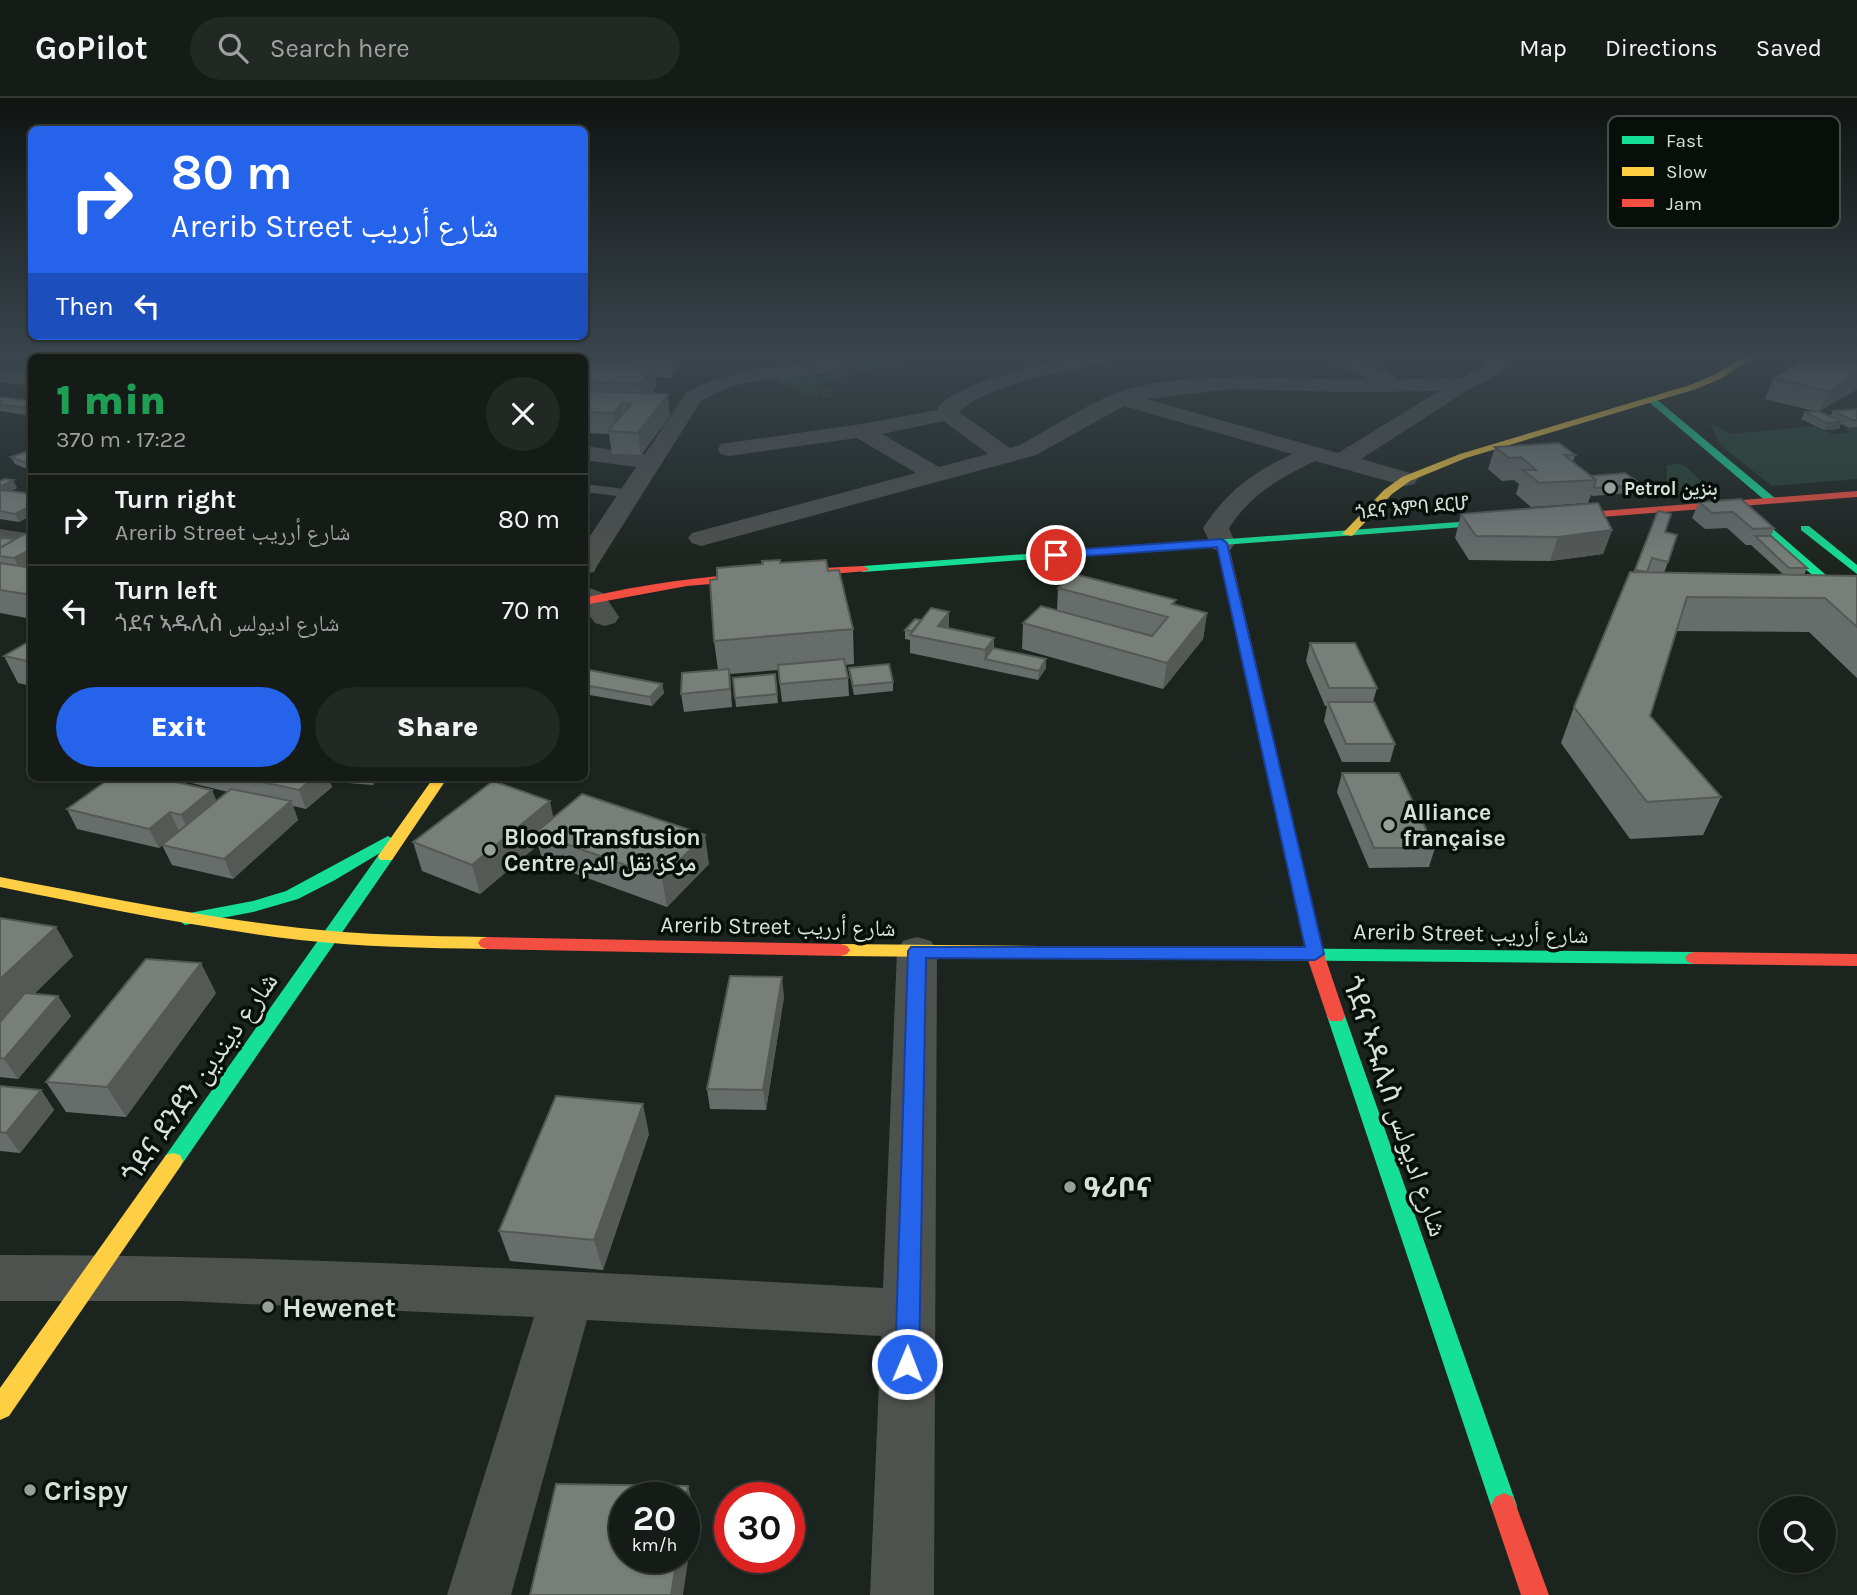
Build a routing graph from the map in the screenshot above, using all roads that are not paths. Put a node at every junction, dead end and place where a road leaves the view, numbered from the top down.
1 (675, 427) edge
2 (878, 427) edge
3 (965, 427) edge
4 (1072, 427) edge
5 (1222, 427) edge
6 (1396, 427) edge
7 (1574, 427) edge
8 (1684, 427) edge
9 (861, 430) junction
10 (729, 449) dead end
11 (1314, 452) junction
12 (588, 454) edge
13 (1006, 456) junction
14 (1343, 460) junction
15 (653, 462) junction
16 (935, 474) junction
17 (1406, 479) junction
18 (588, 488) edge
19 (1720, 488) dead end
20 (633, 494) junction
21 (1857, 494) edge
22 (1772, 501) junction
23 (1738, 504) junction
24 (0, 533) edge
25 (1348, 534) junction
26 (28, 537) edge
27 (701, 538) dead end
28 (1222, 543) junction
29 (588, 560) edge
30 (1857, 571) edge
31 (727, 580) junction
32 (592, 607) edge
33 (1857, 608) edge
34 (438, 781) edge
35 (402, 833) junction
36 (0, 882) edge
37 (185, 919) junction
38 (328, 939) junction
39 (917, 951) junction
40 (1315, 954) junction
41 (1857, 960) edge
42 (0, 1278) edge
43 (88, 1280) junction
44 (568, 1293) junction
45 (908, 1313) junction
46 (0, 1408) edge
47 (479, 1595) edge
48 (902, 1595) edge
49 (1535, 1595) edge

1 - 15 street
2 - 9 street
3 - 13 street
4 - 13 street
5 - 11 street
6 - 14 street
7 - 17 main road
8 - 22 main road
9 - 10 street
9 - 16 street
11 - 14 street
11 - 28 street
12 - 15 street
13 - 16 street
14 - 17 street
15 - 20 street
16 - 27 street
17 - 25 main road
18 - 20 lane
19 - 23 main road
20 - 29 street
21 - 22 main road, ጎደና እምባ ደርሆ
22 - 23 main road, ጎደና እምባ ደርሆ
22 - 30 main road
23 - 25 main road, ጎደና እምባ ደርሆ
23 - 33 main road
24 - 26 lane
25 - 28 main road, ጎደና እምባ ደርሆ
28 - 31 main road, ጎደና እምባ ደርሆ
28 - 40 main road, ጎደና ኣዱሊስ شارع اديولس
31 - 32 main road
31 - 32 main road
34 - 35 main road, ጎደና ደንደን شارع ديندين
35 - 37 main road
35 - 38 main road, ጎደና ደንደን شارع ديندين
36 - 37 main road, Arerib Street شارع أرريب
37 - 38 main road, Arerib Street شارع أرريب
38 - 39 main road, Arerib Street شارع أرريب
38 - 43 main road, ጎደና ደንደን شارع ديندين
39 - 40 main road, Arerib Street شارع أرريب
39 - 45 street
40 - 41 main road, Arerib Street شارع أرريب
40 - 49 main road, ጎደና ኣዱሊስ شارع اديولس
42 - 43 street
43 - 44 street
43 - 46 main road, ጎደና ደንደን شارع ديندين
44 - 45 street
44 - 47 street
45 - 48 street

